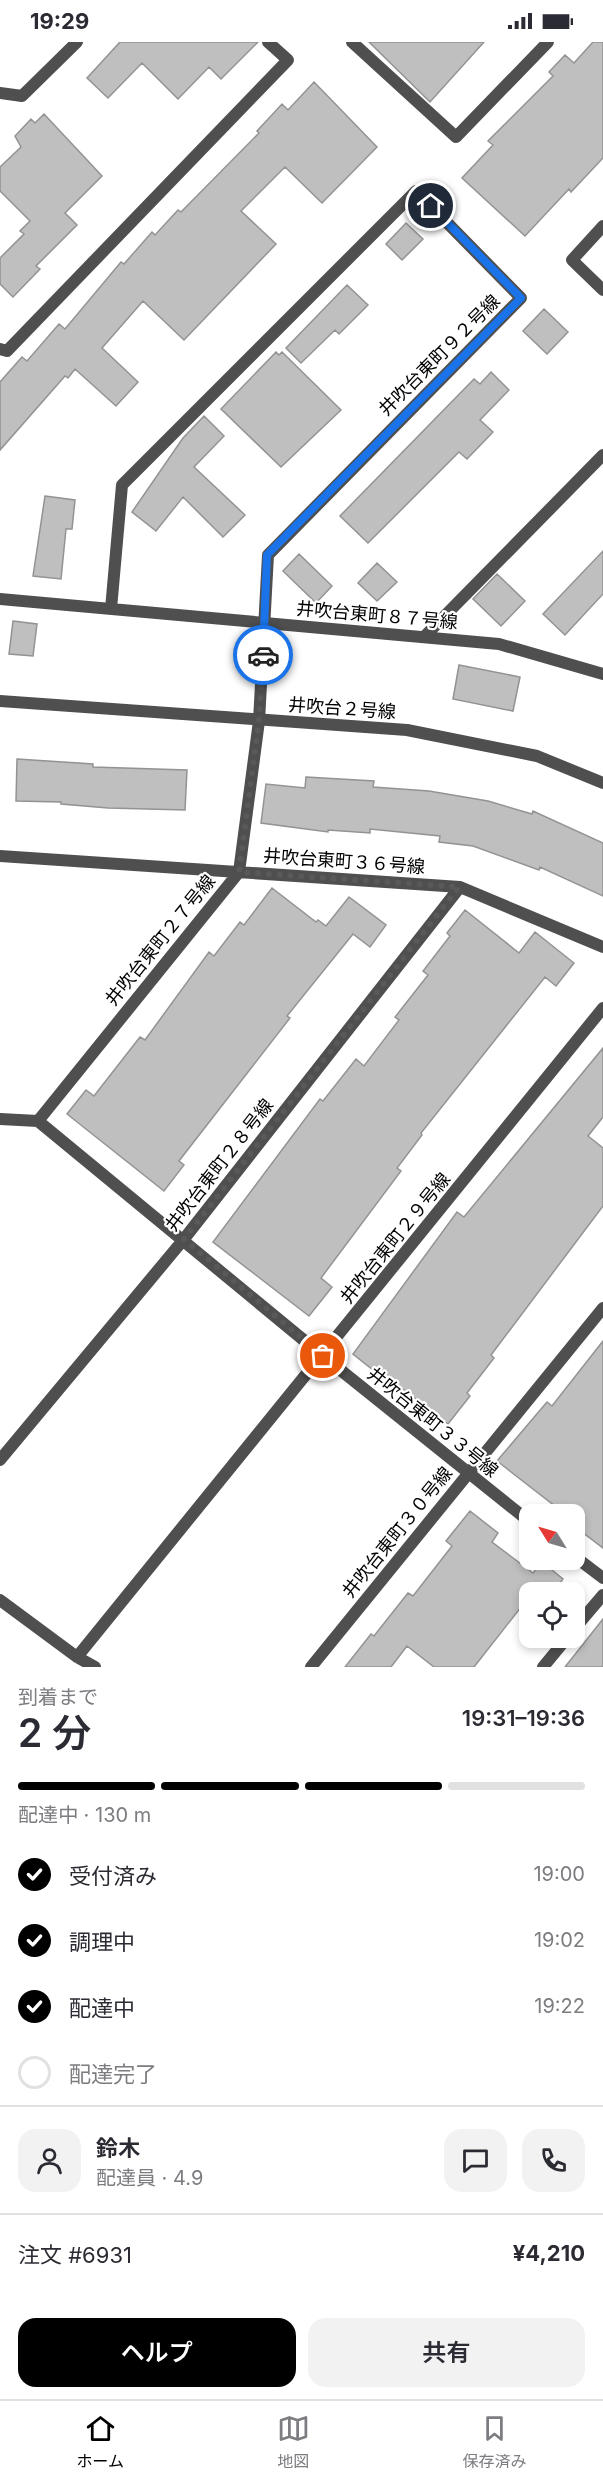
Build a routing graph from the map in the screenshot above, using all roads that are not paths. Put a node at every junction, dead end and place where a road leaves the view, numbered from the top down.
1 (76, 42) edge
2 (268, 42) edge
3 (352, 42) edge
4 (548, 42) edge
5 (0, 93) edge
6 (603, 226) edge
7 (603, 290) edge
8 (0, 349) edge
9 (603, 455) edge
10 (0, 599) edge
11 (111, 609) junction
12 (265, 623) junction
13 (424, 637) junction
14 (603, 674) edge
15 (0, 701) edge
16 (259, 721) junction
17 (603, 783) edge
18 (0, 856) edge
19 (239, 872) junction
20 (459, 887) junction
21 (603, 947) edge
22 (603, 1008) edge
23 (0, 1119) edge
24 (38, 1121) junction
25 (184, 1239) junction
26 (603, 1308) edge
27 (323, 1356) junction
28 (0, 1460) edge
29 (467, 1474) junction
30 (519, 1514) edge
31 (585, 1564) edge
32 (603, 1578) edge
33 (603, 1595) edge
34 (0, 1600) edge
35 (585, 1616) edge
36 (559, 1648) edge
37 (77, 1657) junction
38 (95, 1667) edge
39 (311, 1667) edge
40 (543, 1667) edge

1 - 5 street
2 - 8 street
3 - 4 street
6 - 7 street
9 - 13 street
10 - 11 street, 井吹台東町８７号線
11 - 12 street, 井吹台東町８７号線
11 - 12 street, 井吹台東町９２号線
12 - 13 street, 井吹台東町８７号線
12 - 16 street, 井吹台東町９２号線
13 - 14 street, 井吹台東町８７号線
15 - 16 street, 井吹台２号線
16 - 17 street, 井吹台２号線
16 - 19 street, 井吹台東町２７号線
18 - 19 street, 井吹台東町３６号線
19 - 20 street, 井吹台東町３６号線
19 - 24 street, 井吹台東町２７号線
20 - 21 street, 井吹台東町３６号線
20 - 25 street, 井吹台東町２８号線
22 - 27 street, 井吹台東町２９号線
23 - 24 street
24 - 25 street, 井吹台東町３３号線
25 - 27 street, 井吹台東町３３号線
25 - 28 street, 井吹台東町２８号線
26 - 29 street, 井吹台東町３０号線
27 - 29 street, 井吹台東町３３号線
27 - 37 street, 井吹台東町２９号線
29 - 30 street, 井吹台東町３３号線
29 - 39 street, 井吹台東町３０号線
31 - 32 street
33 - 35 street
34 - 37 street
36 - 40 street
37 - 38 street

